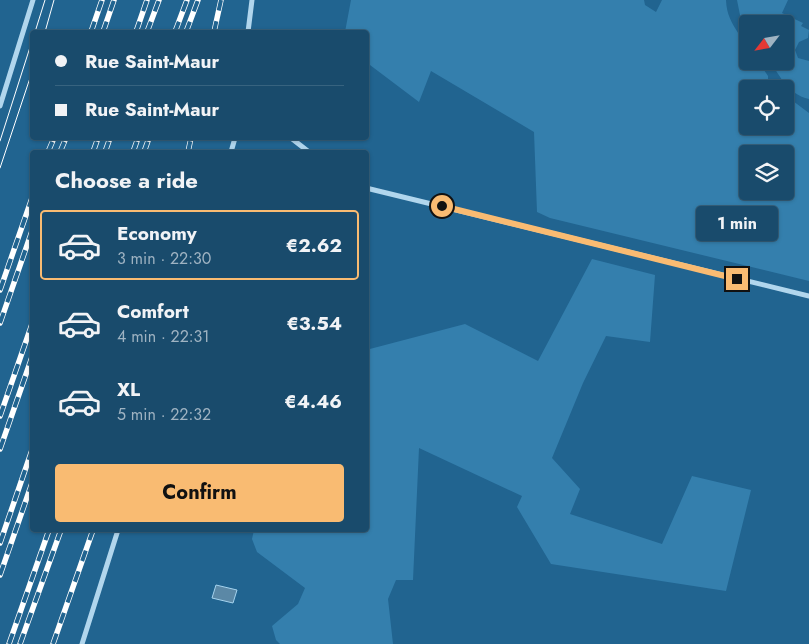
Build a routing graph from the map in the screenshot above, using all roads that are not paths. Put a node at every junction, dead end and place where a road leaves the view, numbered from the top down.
1 (33, 0) edge
2 (252, 0) edge
3 (248, 30) edge
4 (0, 106) edge
5 (294, 140) edge
6 (306, 150) edge
7 (369, 189) edge
8 (809, 296) edge
9 (117, 532) edge
10 (82, 644) edge

1 - 4 street
2 - 3 street
5 - 6 street
7 - 8 street
9 - 10 street

